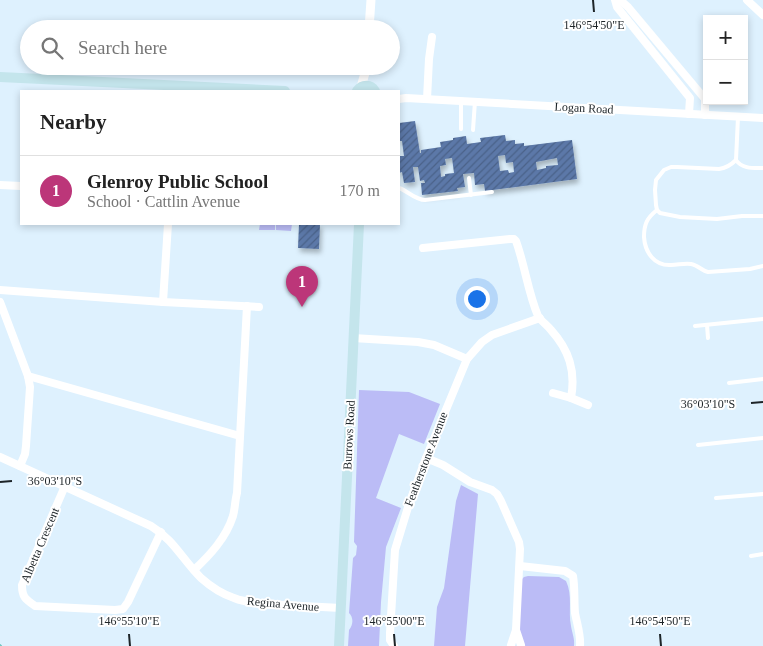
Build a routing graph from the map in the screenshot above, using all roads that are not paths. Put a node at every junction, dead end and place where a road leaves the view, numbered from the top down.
1 (370, 0) edge
2 (615, 0) edge
3 (620, 0) edge
4 (747, 0) edge
5 (763, 15) edge
6 (369, 20) edge
7 (434, 42) dead end
8 (363, 75) edge
9 (370, 75) edge
10 (0, 77) edge
11 (176, 89) edge
12 (230, 90) edge
13 (356, 90) edge
14 (376, 90) edge
15 (401, 98) edge
16 (427, 99) junction
17 (461, 101) junction
18 (475, 101) junction
19 (689, 114) junction
20 (705, 115) junction
21 (738, 117) junction
22 (763, 118) edge
23 (461, 129) dead end
24 (473, 130) dead end
25 (736, 160) junction
26 (763, 168) edge
27 (469, 178) dead end
28 (0, 185) edge
29 (20, 186) edge
30 (400, 188) edge
31 (492, 192) dead end
32 (471, 195) junction
33 (657, 210) junction
34 (763, 216) edge
35 (168, 225) edge
36 (359, 225) edge
37 (419, 249) dead end
38 (763, 266) edge
39 (0, 290) edge
40 (0, 302) edge
41 (163, 302) junction
42 (247, 306) junction
43 (259, 307) dead end
44 (540, 318) junction
45 (763, 319) edge
46 (707, 325) junction
47 (695, 326) dead end
48 (353, 338) junction
49 (708, 338) dead end
50 (467, 360) junction
51 (28, 376) junction
52 (763, 379) edge
53 (729, 383) dead end
54 (554, 393) dead end
55 (570, 398) junction
56 (588, 405) dead end
57 (240, 436) junction
58 (763, 438) edge
59 (698, 445) dead end
60 (0, 457) edge
61 (426, 458) junction
62 (20, 466) junction
63 (65, 486) junction
64 (763, 494) edge
65 (716, 498) dead end
66 (161, 532) junction
67 (763, 554) edge
68 (752, 556) dead end
69 (520, 566) junction
70 (194, 570) junction
71 (341, 608) junction
72 (516, 630) junction
73 (523, 645) edge
74 (339, 646) edge
75 (394, 646) edge
76 (511, 646) edge
77 (580, 646) edge

1 - 6 street
2 - 19 street
3 - 20 street
4 - 5 street
7 - 16 street
8 - 13 street
9 - 14 street
10 - 11 main road
11 - 12 main road
13 - 14 main road
15 - 16 street, Logan Road
16 - 17 street, Logan Road
17 - 18 street, Logan Road
17 - 23 lane
18 - 19 street, Logan Road
18 - 24 lane
19 - 20 street, Logan Road
20 - 21 street, Logan Road
21 - 22 street, Logan Road
21 - 25 lane
25 - 26 lane
25 - 33 lane
27 - 32 lane
28 - 29 street
30 - 32 lane
31 - 32 lane
33 - 34 lane
33 - 38 lane
35 - 41 street
36 - 48 main road, Burrows Road
37 - 44 street
39 - 41 street
40 - 51 street
41 - 42 street
42 - 43 street
42 - 57 street
44 - 50 street, Featherstone Avenue
44 - 55 street
45 - 46 lane
46 - 47 lane
46 - 49 lane
48 - 50 street
48 - 71 main road, Burrows Road
50 - 61 street, Featherstone Avenue
51 - 57 street
51 - 62 street
52 - 53 lane
54 - 55 street
55 - 56 street
57 - 70 street
58 - 59 lane
60 - 62 street, Regina Avenue
61 - 69 street
61 - 75 street, Featherstone Avenue
62 - 63 street, Regina Avenue
63 - 66 street, Regina Avenue
63 - 66 street, Albetta Crescent
64 - 65 lane
66 - 70 street, Regina Avenue
67 - 68 lane
69 - 72 street
69 - 77 street
70 - 71 street, Regina Avenue
71 - 74 main road, Burrows Road
72 - 73 street
72 - 76 street
73 - 76 street

